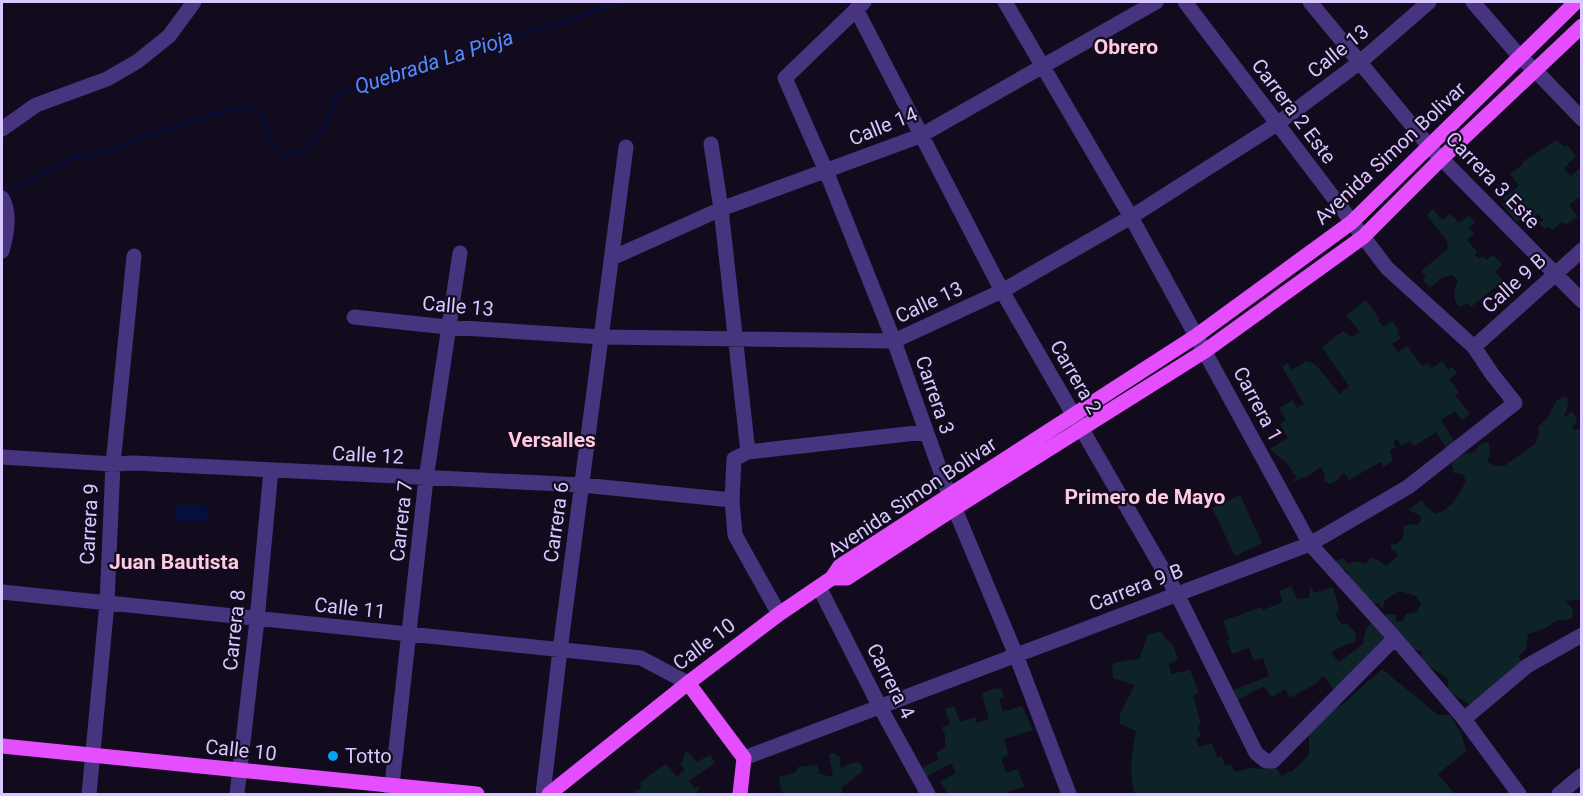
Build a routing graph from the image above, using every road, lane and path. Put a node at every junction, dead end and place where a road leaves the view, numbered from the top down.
1 (194, 2) edge
2 (1005, 2) edge
3 (1156, 2) edge
4 (1185, 2) edge
5 (1310, 2) edge
6 (1429, 2) edge
7 (1473, 2) edge
8 (1576, 2) edge
9 (860, 5) edge
10 (1581, 26) edge
11 (1521, 58) junction
12 (1360, 62) junction
13 (1042, 68) junction
14 (1536, 71) junction
15 (1581, 119) edge
16 (1277, 124) junction
17 (2, 129) edge
18 (920, 136) junction
19 (711, 144) dead end
20 (1430, 146) junction
21 (626, 147) dead end
22 (1442, 158) junction
23 (826, 171) junction
24 (2, 198) edge
25 (721, 208) junction
26 (1131, 217) junction
27 (1352, 222) junction
28 (1363, 237) junction
29 (1581, 250) edge
30 (2, 251) edge
31 (460, 253) dead end
32 (134, 256) dead end
33 (612, 258) junction
34 (1554, 274) junction
35 (1002, 291) junction
36 (1581, 301) edge
37 (354, 317) dead end
38 (447, 327) junction
39 (1197, 336) junction
40 (602, 337) junction
41 (736, 340) junction
42 (894, 341) junction
43 (1474, 347) junction
44 (1205, 351) junction
45 (1515, 404) joint
46 (1073, 414) junction
47 (1082, 429) junction
48 (925, 432) junction
49 (748, 452) junction
50 (2, 457) edge
51 (113, 464) junction
52 (271, 470) junction
53 (426, 479) junction
54 (582, 485) junction
55 (732, 500) junction
56 (952, 501) junction
57 (1310, 544) junction
58 (826, 582) junction
59 (2, 592) edge
60 (1177, 594) junction
61 (107, 603) junction
62 (779, 614) junction
63 (257, 620) junction
64 (1581, 635) edge
65 (409, 636) junction
66 (1395, 638) junction
67 (560, 650) junction
68 (1016, 655) junction
69 (688, 683) junction
70 (880, 707) junction
71 (1464, 719) junction
72 (2, 746) edge
73 (94, 756) junction
74 (744, 758) junction
75 (239, 771) junction
76 (1581, 775) edge
77 (392, 791) edge
78 (89, 795) edge
79 (237, 795) edge
80 (477, 795) edge
81 (543, 795) edge
82 (549, 795) edge
83 (740, 795) edge
84 (928, 795) edge
85 (1069, 795) edge
86 (1519, 795) edge
87 (1559, 795) edge

1 - 17 street
2 - 13 street, Carrera 1
3 - 13 street, Calle 14
4 - 16 street, Carrera 2 Este
5 - 12 street, Carrera 3 Este
6 - 12 street, Calle 13
7 - 11 street
8 - 11 main road, Avenida Simon Bolivar
9 - 18 street, Carrera 2
9 - 23 street, Carrera 3
10 - 14 main road, Avenida Simon Bolivar
11 - 14 street
11 - 20 main road, Avenida Simon Bolivar
12 - 16 street, Calle 13
12 - 20 street, Carrera 3 Este
13 - 18 street, Calle 14
13 - 26 street, Carrera 1
14 - 15 street
14 - 22 main road, Avenida Simon Bolivar
16 - 26 street, Calle 13
16 - 27 street, Carrera 2 Este
18 - 23 street, Calle 14
18 - 35 street, Carrera 2
19 - 25 street
20 - 22 street, Carrera 3 Este
20 - 27 main road, Avenida Simon Bolivar
21 - 33 street, Carrera 6
22 - 28 main road, Avenida Simon Bolivar
22 - 34 street, Carrera 3 Este
23 - 25 street, Calle 14
23 - 42 street, Carrera 3
24 - 30 street
25 - 33 street, Calle 14
25 - 41 street
26 - 35 street, Calle 13
26 - 39 street, Carrera 1
27 - 28 street, Carrera 2 Este
27 - 39 main road, Avenida Simon Bolivar
28 - 43 street, Carrera 2 Este
28 - 44 main road, Avenida Simon Bolivar
29 - 34 street, Calle 9 B
31 - 38 street, Carrera 7
32 - 51 street, Carrera 9
33 - 40 street, Carrera 6
34 - 36 street, Carrera 3 Este
34 - 43 street, Calle 9 B
35 - 42 street, Calle 13
35 - 46 street, Carrera 2
37 - 38 street, Calle 13
38 - 40 street, Calle 13
38 - 53 street, Carrera 7
39 - 44 street, Carrera 1
39 - 46 main road, Avenida Simon Bolivar
40 - 41 street, Calle 13
40 - 54 street, Carrera 6
41 - 42 street, Calle 13
41 - 49 street
42 - 48 street, Carrera 3
43 - 45 street, Carrera 2 Este
44 - 47 main road, Avenida Simon Bolivar
44 - 57 street, Carrera 1
45 - 57 street, Carrera 9 B
46 - 47 street, Carrera 2
46 - 56 main road, Avenida Simon Bolivar
47 - 56 main road, Avenida Simon Bolivar
47 - 60 street, Carrera 2
48 - 49 street
48 - 56 street, Carrera 3
49 - 55 street
50 - 51 street, Calle 12
51 - 52 street, Calle 12
51 - 61 street, Carrera 9
52 - 53 street, Calle 12
52 - 63 street, Carrera 8
53 - 54 street, Calle 12
53 - 65 street, Carrera 7
54 - 55 street, Calle 12
54 - 67 street, Carrera 6
55 - 62 street
56 - 58 main road, Avenida Simon Bolivar
56 - 68 street, Carrera 3
57 - 60 street, Carrera 9 B
57 - 66 street, Carrera 1
58 - 62 main road, Calle 10
58 - 70 street, Carrera 4
59 - 61 street, Calle 11
60 - 66 street, Carrera 2
60 - 68 street, Carrera 9 B
61 - 63 street, Calle 11
61 - 73 street, Carrera 9
62 - 69 main road, Calle 10
63 - 65 street, Calle 11
63 - 75 street, Carrera 8
64 - 71 street
65 - 67 street, Calle 11
65 - 77 street, Carrera 7
66 - 71 street, Carrera 1
67 - 69 street, Calle 11
67 - 81 street, Carrera 6
68 - 70 street, Carrera 9 B
68 - 85 street, Carrera 3
69 - 74 main road
69 - 82 main road, Calle 10
70 - 74 street, Carrera 9 B
70 - 84 street, Carrera 4
71 - 86 street, Carrera 1
72 - 73 main road, Calle 10
73 - 75 main road, Calle 10
73 - 78 street, Carrera 9
74 - 83 main road
75 - 77 main road, Calle 10
75 - 79 street, Carrera 8
76 - 87 street
77 - 80 main road, Calle 10

